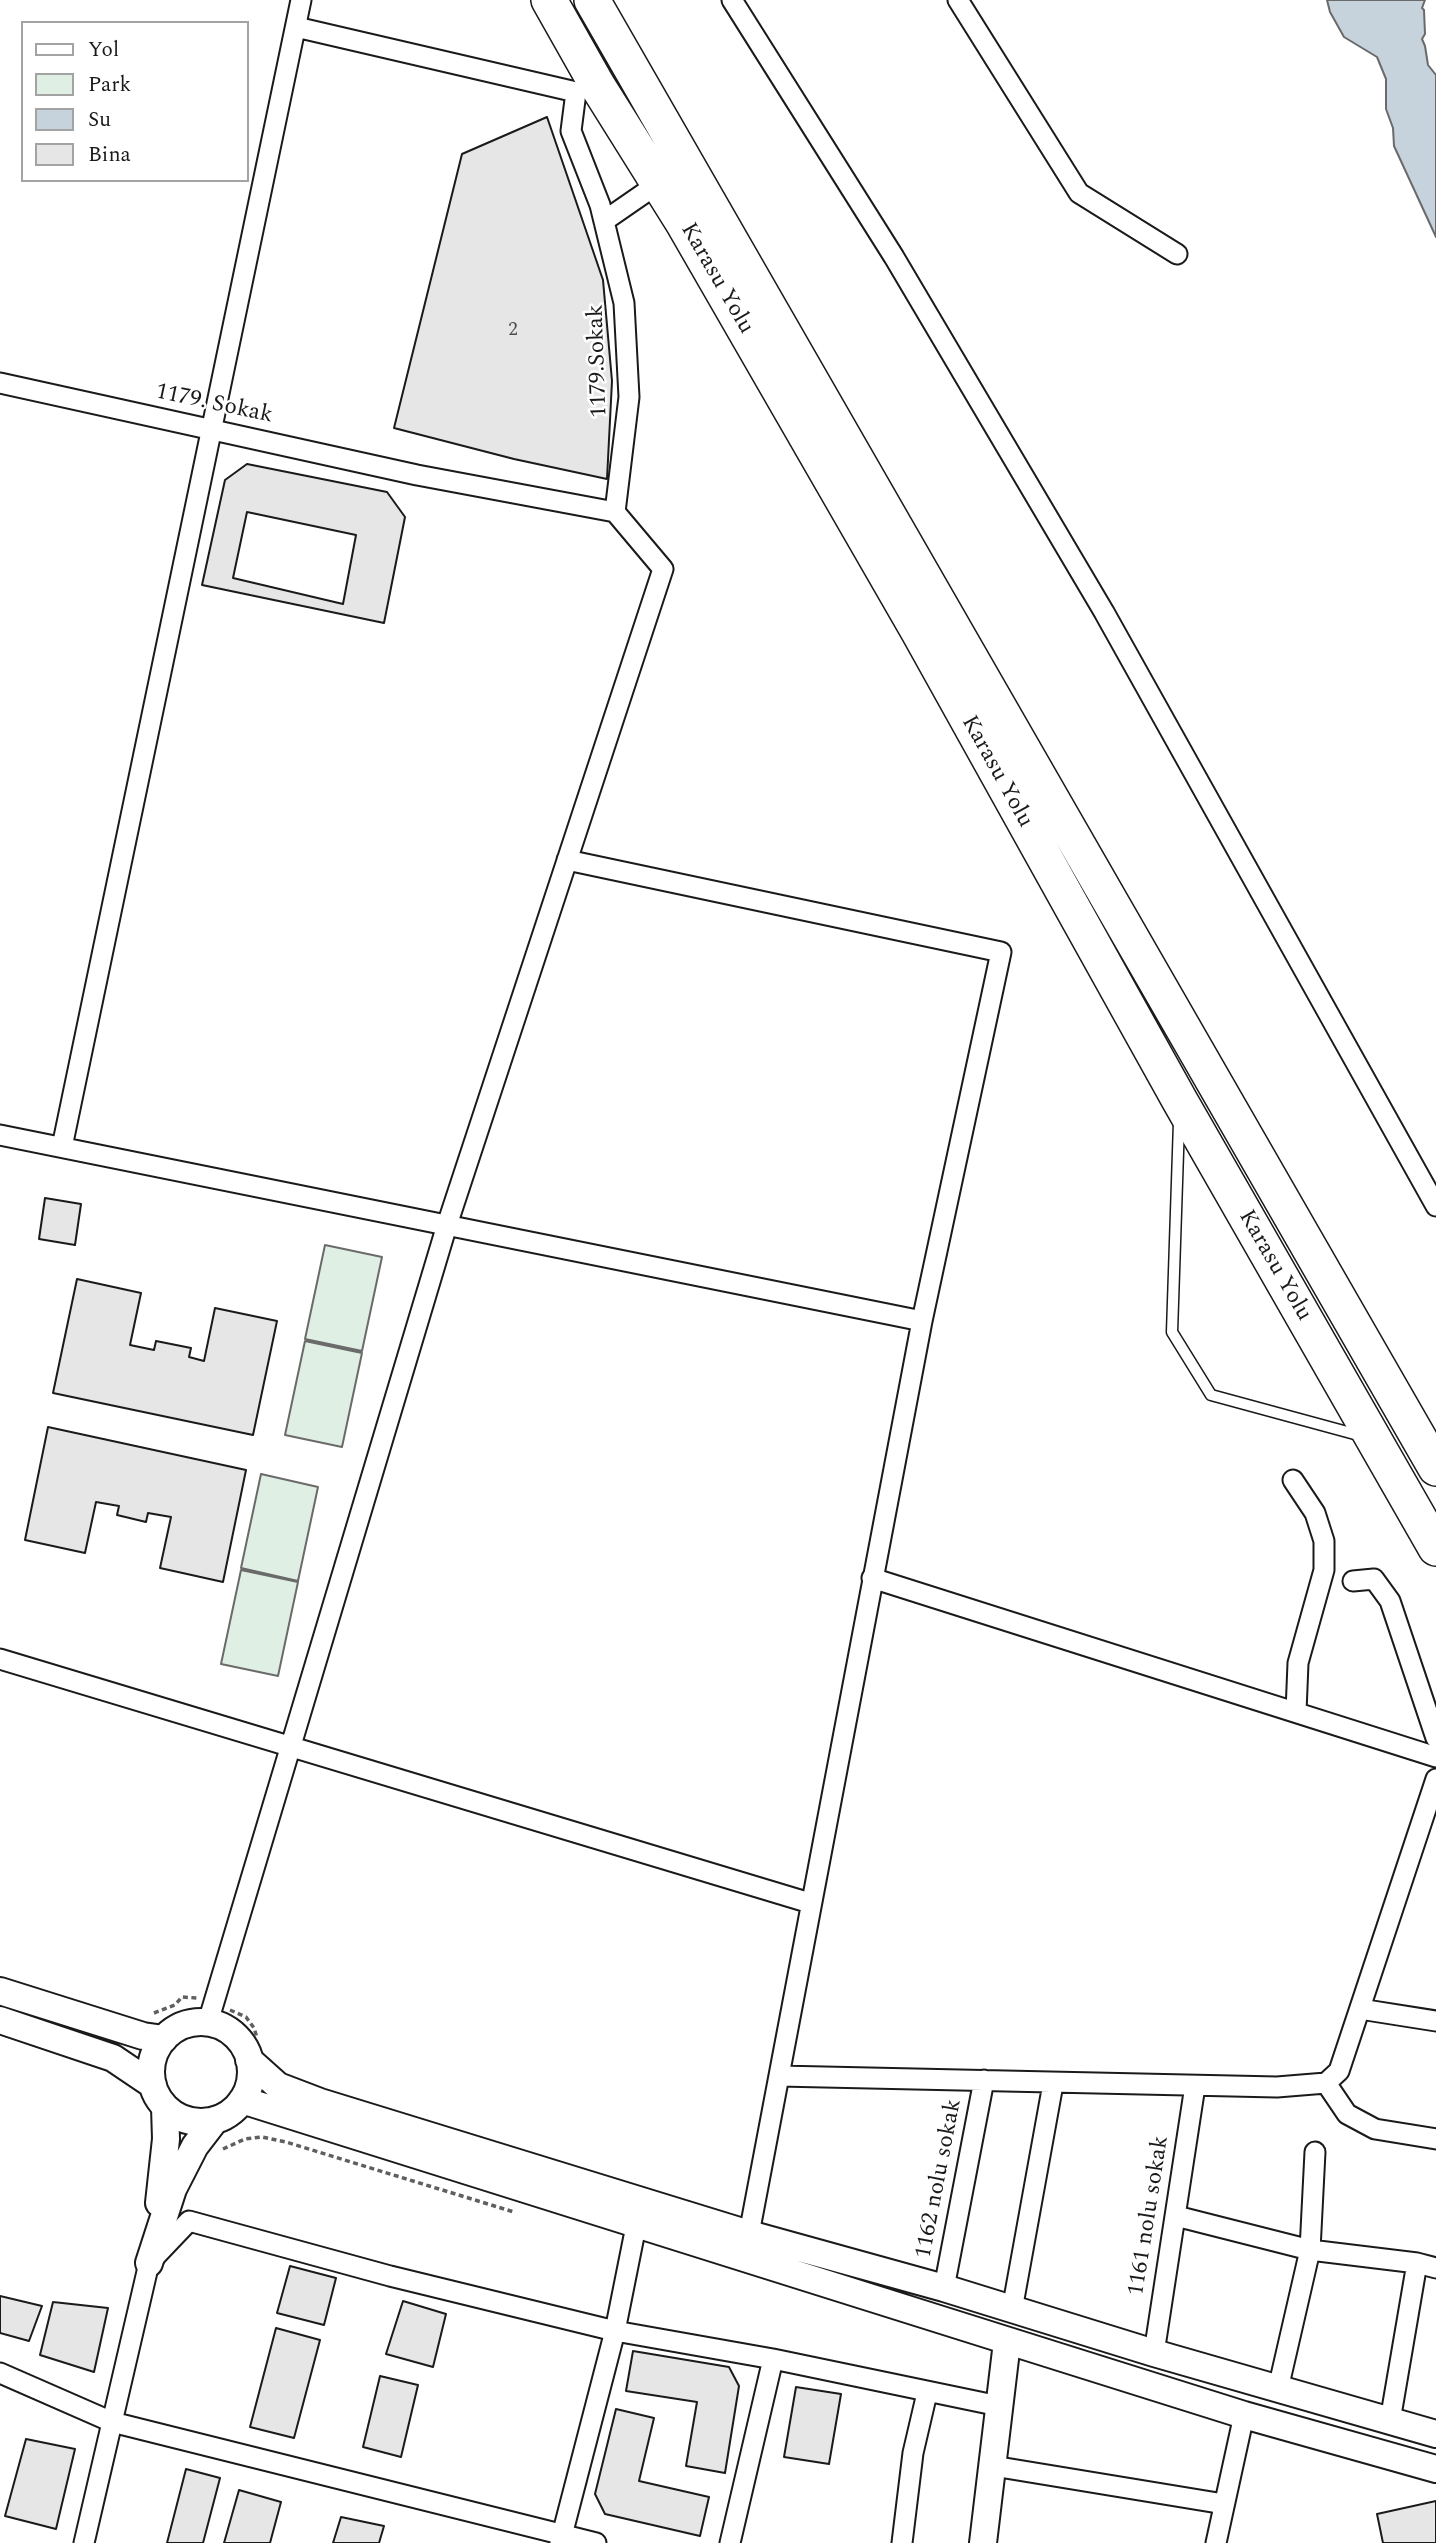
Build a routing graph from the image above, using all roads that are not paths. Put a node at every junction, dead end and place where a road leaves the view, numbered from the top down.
1 (301, 0) edge
2 (549, 0) edge
3 (593, 0) edge
4 (732, 0) edge
5 (958, 0) edge
6 (296, 27) junction
7 (581, 79) junction
8 (659, 183) junction
9 (604, 220) junction
10 (1177, 254) dead end
11 (0, 383) edge
12 (213, 430) junction
13 (615, 512) junction
14 (567, 860) junction
15 (1180, 1101) junction
16 (0, 1135) edge
17 (62, 1147) junction
18 (1436, 1206) edge
19 (447, 1225) junction
20 (922, 1321) junction
21 (1374, 1440) junction
22 (1436, 1468) edge
23 (1293, 1480) dead end
24 (1436, 1548) edge
25 (872, 1578) junction
26 (1353, 1581) dead end
27 (0, 1659) edge
28 (1296, 1712) junction
29 (1436, 1738) edge
30 (290, 1744) junction
31 (1436, 1756) edge
32 (1436, 1779) edge
33 (810, 1903) junction
34 (0, 1991) edge
35 (1360, 2008) junction
36 (0, 2020) edge
37 (1436, 2021) edge
38 (208, 2022) junction
39 (164, 2039) junction
40 (249, 2060) junction
41 (779, 2076) junction
42 (985, 2080) junction
43 (1326, 2082) junction
44 (1053, 2084) junction
45 (1195, 2086) junction
46 (159, 2096) junction
47 (242, 2100) junction
48 (215, 2120) junction
49 (1436, 2139) edge
50 (1315, 2152) dead end
51 (1176, 2216) junction
52 (636, 2225) junction
53 (749, 2234) junction
54 (1310, 2250) junction
55 (149, 2263) junction
56 (1427, 2266) edge
57 (943, 2288) junction
58 (1012, 2310) junction
59 (615, 2331) junction
60 (1007, 2342) junction
61 (1154, 2353) junction
62 (773, 2359) junction
63 (0, 2373) edge
64 (1278, 2389) junction
65 (927, 2393) junction
66 (999, 2406) junction
67 (1244, 2415) junction
68 (1390, 2421) junction
69 (112, 2422) junction
70 (1436, 2434) edge
71 (993, 2466) junction
72 (1436, 2469) edge
73 (1224, 2504) junction
74 (561, 2539) edge
75 (84, 2543) edge
76 (596, 2543) edge
77 (730, 2543) edge
78 (902, 2543) edge
79 (983, 2543) edge
80 (1216, 2543) edge

1 - 6 street
2 - 7 highway, Karasu Yolu
3 - 22 highway
4 - 18 street
5 - 10 street
6 - 7 street
6 - 12 street
7 - 8 highway, Karasu Yolu
7 - 9 street, 1179.Sokak
8 - 9 street
8 - 15 highway, Karasu Yolu
9 - 13 street, 1179.Sokak
11 - 12 street, 1179. Sokak
12 - 13 street, 1179. Sokak
12 - 17 street
13 - 14 street
14 - 19 street
14 - 20 street
15 - 21 highway, Karasu Yolu
15 - 21 lane
16 - 17 street
17 - 19 street
19 - 20 street
19 - 30 street
20 - 25 street
21 - 24 highway, Karasu Yolu
23 - 28 street
25 - 28 street
25 - 33 street
26 - 29 street
27 - 30 street
28 - 31 street
30 - 33 street
30 - 38 street
32 - 35 street
33 - 41 street
34 - 39 main road
35 - 37 street
35 - 43 street
36 - 46 main road
38 - 39 main road
38 - 40 main road
39 - 46 main road
40 - 47 main road
40 - 53 main road
41 - 42 street
41 - 53 street
42 - 44 street
42 - 57 street, 1162 nolu sokak
43 - 45 street
43 - 49 street
44 - 45 street
44 - 58 street
45 - 51 street, 1161 nolu sokak
46 - 48 main road
46 - 55 main road
47 - 48 main road
47 - 52 main road
48 - 55 main road
50 - 54 street
51 - 54 street
51 - 61 street, 1161 nolu sokak
52 - 59 street
52 - 60 main road
53 - 57 main road
54 - 56 street
54 - 64 street
55 - 59 street
55 - 69 street
56 - 68 street
57 - 58 main road
58 - 61 main road
59 - 62 street
59 - 74 street
60 - 66 main road
60 - 67 main road
61 - 64 main road
62 - 65 street
62 - 77 street
63 - 69 street
64 - 68 main road
65 - 66 street
65 - 78 street
66 - 71 main road
67 - 72 main road
67 - 73 street
68 - 70 main road
69 - 74 street
69 - 75 street
71 - 73 street
71 - 79 main road
73 - 80 street
74 - 76 street

